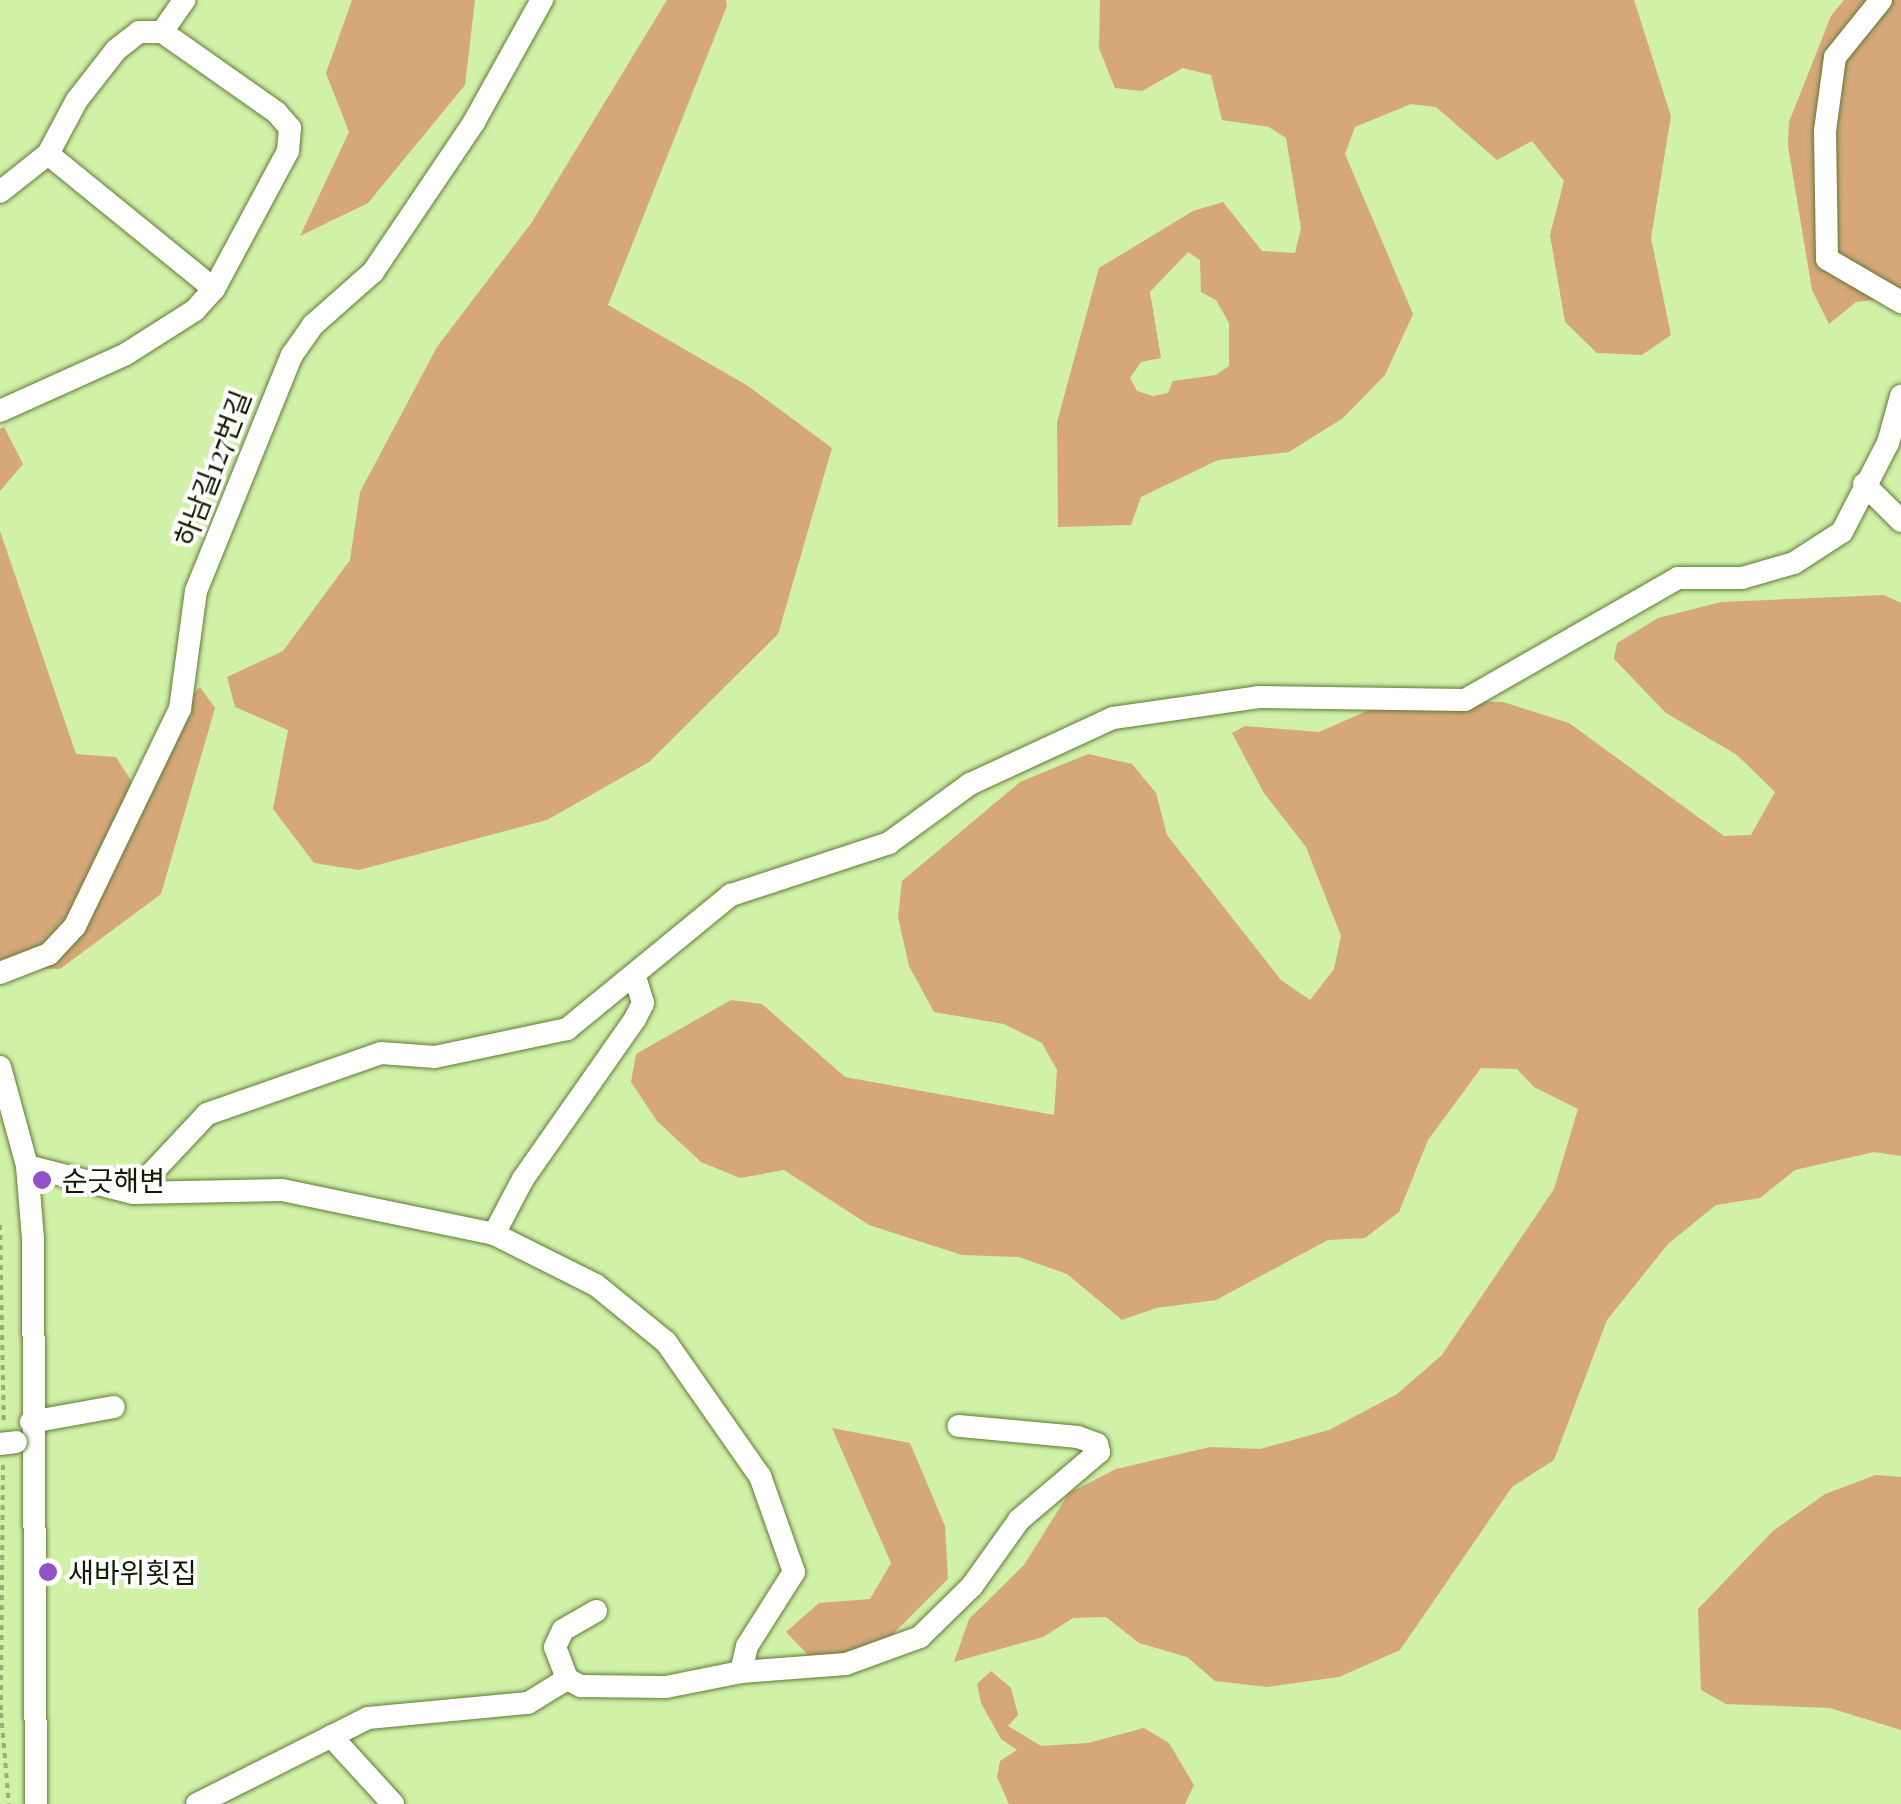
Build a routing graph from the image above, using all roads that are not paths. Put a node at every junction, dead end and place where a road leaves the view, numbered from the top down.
1 (184, 0) edge
2 (542, 0) edge
3 (1881, 0) edge
4 (162, 32) junction
5 (48, 154) junction
6 (0, 192) edge
7 (214, 289) junction
8 (1901, 302) edge
9 (1901, 396) edge
10 (0, 411) edge
11 (1864, 484) junction
12 (1901, 521) edge
13 (0, 973) edge
14 (634, 976) junction
15 (0, 1067) edge
16 (27, 1166) junction
17 (133, 1192) junction
18 (494, 1234) junction
19 (114, 1407) dead end
20 (960, 1426) dead end
21 (14, 1442) edge
22 (596, 1611) dead end
23 (741, 1672) junction
24 (567, 1679) junction
25 (331, 1736) junction
26 (36, 1804) edge
27 (197, 1804) edge
28 (392, 1804) edge

1 - 4 street
2 - 13 street, 하남길127번길
3 - 8 street
4 - 5 street
4 - 7 street
5 - 6 street
5 - 7 street
7 - 10 street
9 - 11 street
11 - 12 street
11 - 14 street
14 - 17 street
14 - 18 street
15 - 16 street
16 - 17 street
16 - 21 street
17 - 18 street
18 - 23 street
19 - 21 street
20 - 23 street
21 - 26 street
22 - 24 street
23 - 24 street
24 - 25 street
25 - 27 street
25 - 28 street

